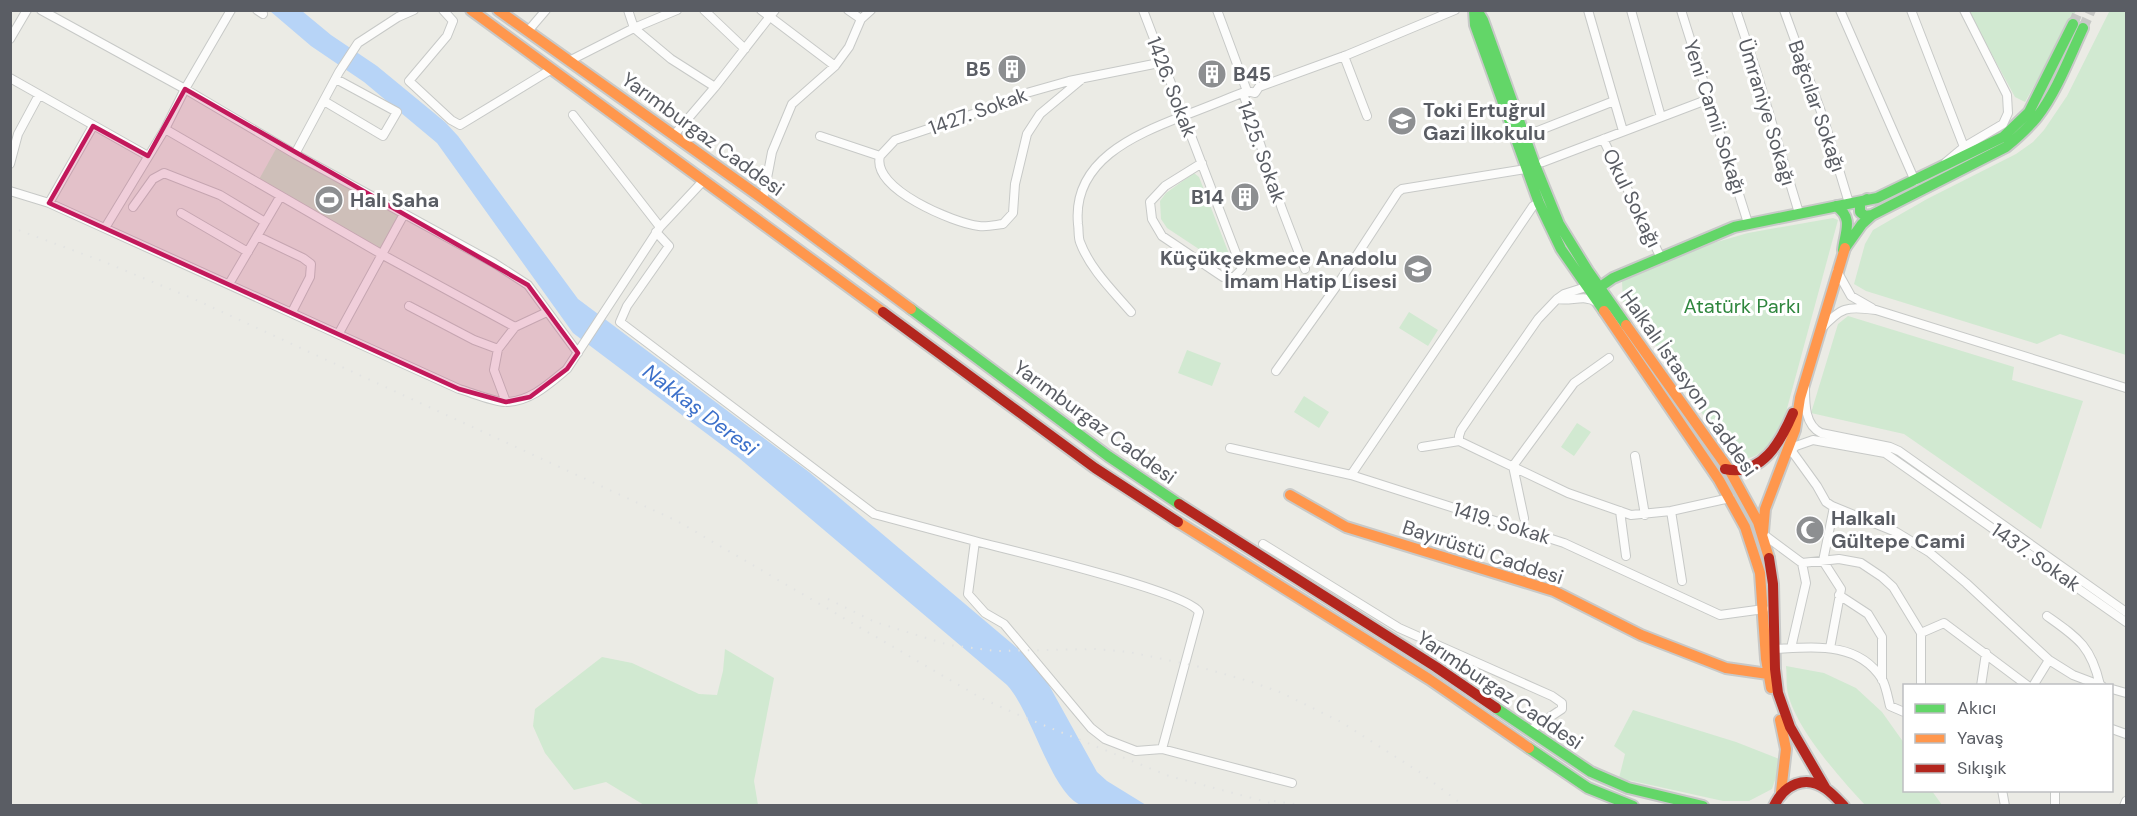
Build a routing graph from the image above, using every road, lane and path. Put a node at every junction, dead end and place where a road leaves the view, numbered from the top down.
1 (27, 10) edge
2 (42, 10) edge
3 (231, 10) edge
4 (414, 10) edge
5 (443, 10) edge
6 (471, 10) edge
7 (498, 10) edge
8 (546, 10) edge
9 (628, 10) edge
10 (677, 10) edge
11 (704, 10) edge
12 (761, 10) edge
13 (848, 10) edge
14 (871, 10) edge
15 (1143, 10) edge
16 (1217, 10) edge
17 (1455, 10) edge
18 (1475, 10) edge
19 (1588, 10) edge
20 (1631, 10) edge
21 (1681, 10) edge
22 (1736, 10) edge
23 (1784, 10) edge
24 (1840, 10) edge
25 (1911, 10) edge
26 (1964, 10) edge
27 (772, 14) edge
28 (861, 19) junction
29 (634, 28) junction
30 (528, 31) junction
31 (10, 39) edge
32 (745, 49) junction
33 (1344, 56) junction
34 (569, 61) junction
35 (1164, 62) junction
36 (836, 66) junction
37 (552, 69) junction
38 (338, 75) junction
39 (10, 78) edge
40 (1082, 79) junction
41 (716, 87) junction
42 (185, 89) junction
43 (1245, 92) junction
44 (39, 95) junction
45 (1709, 99) junction
46 (324, 101) junction
47 (1614, 101) junction
48 (573, 115) dead end
49 (1367, 116) dead end
50 (1183, 117) junction
51 (1661, 117) junction
52 (93, 126) junction
53 (165, 129) junction
54 (1623, 131) junction
55 (674, 135) junction
56 (820, 136) dead end
57 (1525, 136) junction
58 (14, 137) edge
59 (1603, 139) junction
60 (1964, 147) junction
61 (663, 149) junction
62 (295, 154) junction
63 (148, 156) junction
64 (880, 156) junction
65 (1202, 163) junction
66 (10, 164) edge
67 (1535, 165) junction
68 (1932, 173) junction
69 (704, 180) junction
70 (1915, 181) junction
71 (10, 191) edge
72 (280, 197) junction
73 (764, 199) junction
74 (1868, 199) junction
75 (49, 203) junction
76 (1539, 203) junction
77 (1849, 203) junction
78 (1836, 206) junction
79 (133, 207) dead end
80 (181, 213) dead end
81 (1799, 213) junction
82 (404, 214) junction
83 (1872, 216) junction
84 (265, 222) junction
85 (1748, 224) junction
86 (105, 228) junction
87 (658, 229) junction
88 (257, 236) junction
89 (1843, 250) junction
90 (248, 252) junction
91 (383, 255) junction
92 (1661, 258) junction
93 (1305, 269) dead end
94 (1837, 271) junction
95 (230, 284) junction
96 (1586, 287) junction
97 (1600, 287) junction
98 (1557, 299) junction
99 (1599, 304) junction
100 (409, 306) dead end
101 (1876, 310) junction
102 (292, 312) junction
103 (547, 312) junction
104 (1131, 312) dead end
105 (515, 327) junction
106 (1819, 332) junction
107 (339, 333) junction
108 (498, 350) junction
109 (578, 353) junction
110 (1609, 358) dead end
111 (1276, 370) dead end
112 (1805, 381) junction
113 (1652, 382) junction
114 (2127, 388) edge
115 (1800, 398) junction
116 (506, 402) junction
117 (1459, 441) junction
118 (1422, 447) dead end
119 (1230, 448) dead end
120 (1787, 454) junction
121 (1635, 456) dead end
122 (1513, 466) junction
123 (1731, 471) junction
124 (1351, 475) junction
125 (1290, 495) dead end
126 (1730, 498) junction
127 (1834, 507) junction
128 (1620, 511) junction
129 (1671, 511) junction
130 (1645, 515) junction
131 (1524, 518) dead end
132 (1763, 534) junction
133 (975, 541) junction
134 (1263, 544) dead end
135 (1626, 556) dead end
136 (1823, 561) junction
137 (1802, 563) junction
138 (1682, 581) dead end
139 (1839, 595) junction
140 (1764, 609) junction
141 (2127, 612) edge
142 (2047, 615) dead end
143 (2127, 622) edge
144 (1921, 633) junction
145 (1791, 648) junction
146 (1830, 648) junction
147 (1774, 649) junction
148 (1986, 653) junction
149 (2049, 660) junction
150 (1768, 674) junction
151 (1882, 680) junction
152 (1921, 684) edge
153 (1981, 684) edge
154 (2025, 684) edge
155 (2034, 684) edge
156 (2098, 684) edge
157 (2101, 684) edge
158 (1903, 711) edge
159 (1529, 732) junction
160 (1521, 743) junction
161 (1162, 749) junction
162 (1292, 783) dead end
163 (1831, 797) edge
164 (1777, 798) edge
165 (2127, 801) edge
166 (1633, 806) edge
167 (1703, 806) edge
168 (1761, 806) edge
169 (1845, 806) edge
170 (2124, 806) edge

1 - 31 street
2 - 42 street
3 - 42 street
4 - 38 street
5 - 37 street
6 - 37 main road, Yarımburgaz Caddesi
7 - 30 main road, Yarımburgaz Caddesi
8 - 30 street
9 - 29 street
10 - 29 street
11 - 32 street
12 - 27 street
13 - 28 street
14 - 28 street
15 - 35 street, 1426. Sokak
16 - 43 street, 1425. Sokak
17 - 33 street, 1425. Sokak
18 - 57 main road, Halkalı İstasyon Caddesi
18 - 67 main road, Halkalı İstasyon Caddesi
19 - 47 street
20 - 51 street
21 - 45 street, Yeni Camii Sokağı
22 - 81 street, Ümraniye Sokağı
23 - 77 street, Bağcılar Sokağı
24 - 70 street
25 - 60 street
26 - 60 street
27 - 32 street
27 - 36 street
28 - 36 street
29 - 34 street
29 - 41 street
30 - 34 main road, Yarımburgaz Caddesi
32 - 41 street
33 - 43 street, 1425. Sokak
33 - 49 street
34 - 55 main road, Yarımburgaz Caddesi
35 - 40 street, 1427. Sokak
35 - 50 street, 1426. Sokak
36 - 73 street
37 - 61 main road, Yarımburgaz Caddesi
38 - 46 street
38 - 46 street
39 - 44 street
40 - 64 street, 1427. Sokak
40 - 64 street, 1427. Sokak
41 - 55 street
42 - 53 street
42 - 62 street
43 - 50 street, 1425. Sokak
43 - 93 street, 1425. Sokak
44 - 52 street
44 - 58 street
45 - 51 street
45 - 85 street, Yeni Camii Sokağı
46 - 62 street
47 - 54 street
47 - 57 street
48 - 87 street
50 - 65 street, 1426. Sokak
50 - 104 street, 1425. Sokak
51 - 54 street
52 - 63 street
52 - 75 street
53 - 63 street
53 - 72 street
54 - 59 street
55 - 61 main road
55 - 73 main road, Yarımburgaz Caddesi
56 - 64 street
57 - 67 main road, Halkalı İstasyon Caddesi
58 - 66 street
59 - 67 street
59 - 92 street, Okul Sokağı
60 - 68 street
61 - 69 main road, Yarımburgaz Caddesi
62 - 82 street
63 - 86 street
65 - 65 street, 1426. Sokak
67 - 76 main road, Halkalı İstasyon Caddesi
67 - 97 main road, Halkalı İstasyon Caddesi
67 - 111 street
68 - 70 main road
68 - 83 main road
69 - 87 street
69 - 160 main road, Yarımburgaz Caddesi
70 - 74 main road
71 - 75 street
72 - 84 street
72 - 91 street
73 - 159 main road, Yarımburgaz Caddesi
74 - 77 main road
74 - 83 main road
75 - 86 street
76 - 96 main road, Halkalı İstasyon Caddesi
76 - 124 street
77 - 78 main road
78 - 81 main road
78 - 89 main road
79 - 84 street
80 - 90 street
81 - 85 main road
82 - 91 street
82 - 103 street
83 - 89 main road
84 - 88 street
85 - 92 main road
86 - 95 street
87 - 109 street
87 - 133 street
88 - 90 street
88 - 102 street
89 - 94 main road
90 - 95 street
91 - 105 street
91 - 107 street
92 - 97 main road
94 - 101 street
94 - 106 main road
95 - 102 street
96 - 98 street
96 - 99 main road, Halkalı İstasyon Caddesi
97 - 99 main road
97 - 123 main road, Halkalı İstasyon Caddesi
98 - 99 street
98 - 117 street
99 - 113 main road, Halkalı İstasyon Caddesi
100 - 108 street
101 - 106 street
101 - 114 street
102 - 107 street
103 - 105 street
103 - 109 street
105 - 108 street
106 - 112 main road
107 - 116 street
108 - 116 street
109 - 116 street
110 - 122 street
112 - 115 main road
112 - 141 street
113 - 123 main road
113 - 126 main road, Halkalı İstasyon Caddesi
115 - 120 main road
115 - 123 main road
117 - 118 street
117 - 122 street
119 - 124 street, 1419. Sokak
120 - 127 street
120 - 132 main road
120 - 143 street, 1437. Sokak
121 - 130 street
122 - 128 street
122 - 131 street
123 - 132 main road, Halkalı İstasyon Caddesi
124 - 140 street, 1419. Sokak
125 - 150 main road, Bayırüstü Caddesi
126 - 129 street
126 - 140 main road, Halkalı İstasyon Caddesi
127 - 136 street
127 - 149 street
128 - 130 street
128 - 135 street
129 - 130 street
129 - 138 street
132 - 137 street
132 - 147 main road, Halkalı İstasyon Caddesi
133 - 161 street
133 - 161 street
134 - 159 street
136 - 137 street
136 - 139 street
136 - 144 street
137 - 145 street
139 - 146 street
139 - 151 street
140 - 150 main road, Halkalı İstasyon Caddesi
142 - 157 street
144 - 148 street
144 - 152 street
145 - 146 street
145 - 147 street
146 - 151 street
147 - 163 main road, Halkalı İstasyon Caddesi
148 - 153 street
148 - 154 street
149 - 155 street
149 - 156 street
150 - 164 main road, Halkalı İstasyon Caddesi
151 - 158 street
159 - 160 main road
159 - 167 main road, Yarımburgaz Caddesi
160 - 166 main road, Yarımburgaz Caddesi
161 - 162 street
163 - 164 main road
163 - 169 main road
164 - 168 main road
165 - 170 street

